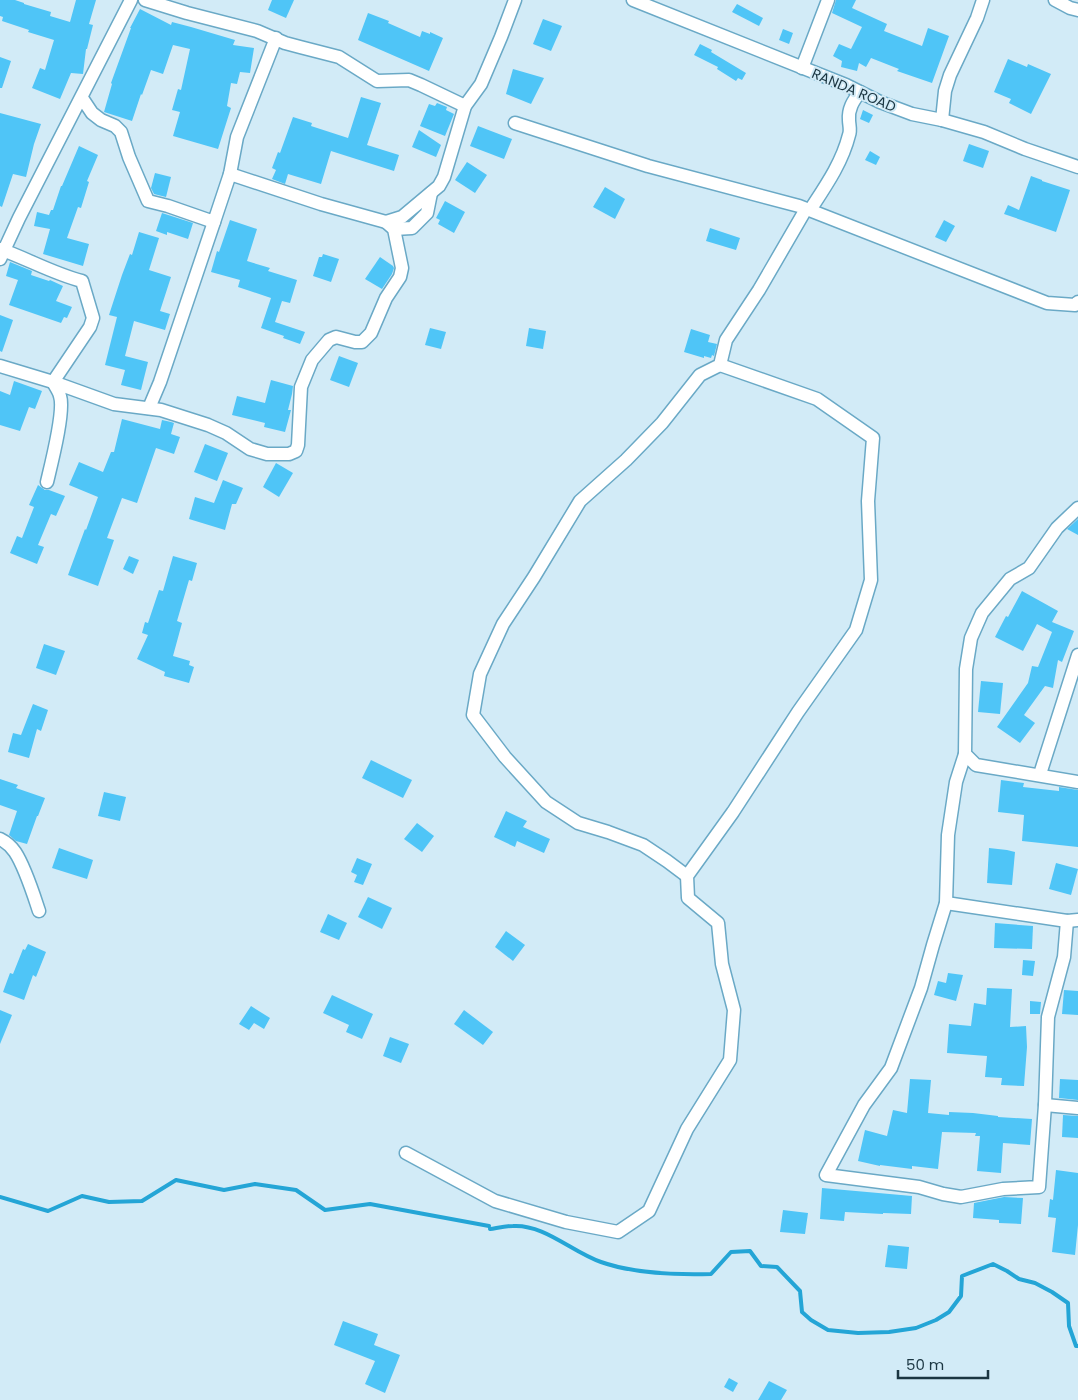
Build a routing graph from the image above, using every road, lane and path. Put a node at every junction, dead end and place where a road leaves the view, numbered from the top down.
1 (131, 0) edge
2 (145, 0) edge
3 (514, 0) edge
4 (633, 0) edge
5 (828, 0) edge
6 (983, 0) edge
7 (1055, 0) edge
8 (1078, 10) edge
9 (276, 38) junction
10 (802, 68) junction
11 (860, 92) junction
12 (82, 98) junction
13 (465, 106) junction
14 (942, 120) junction
15 (516, 123) dead end
16 (1078, 168) edge
17 (230, 174) junction
18 (808, 210) junction
19 (214, 222) junction
20 (390, 225) junction
21 (1, 253) edge
22 (1078, 302) edge
23 (720, 365) junction
24 (0, 366) edge
25 (53, 382) junction
26 (149, 408) junction
27 (47, 482) dead end
28 (1078, 508) edge
29 (1078, 655) edge
30 (965, 754) junction
31 (1040, 774) junction
32 (1078, 782) edge
33 (0, 838) edge
34 (687, 876) junction
35 (946, 903) junction
36 (39, 911) dead end
37 (1072, 921) edge
38 (1045, 1105) junction
39 (1078, 1108) edge
40 (406, 1152) dead end

1 - 12 street
2 - 9 street
3 - 13 street
4 - 10 street, RANDA ROAD
5 - 10 street
6 - 14 street
7 - 8 street
9 - 13 street
9 - 17 street
10 - 11 street, RANDA ROAD
11 - 14 street, RANDA ROAD
11 - 18 street
12 - 19 street
12 - 21 street
13 - 20 street
14 - 16 street, RANDA ROAD
15 - 18 street
17 - 19 street
17 - 20 street
18 - 22 street
18 - 23 street
19 - 26 street
20 - 26 street
21 - 25 street
23 - 34 street
23 - 34 street
24 - 25 street
25 - 26 street
25 - 27 street
28 - 30 street
29 - 31 street
30 - 31 street
30 - 35 street
31 - 32 street
33 - 36 street
34 - 40 street
35 - 37 street
35 - 38 street
37 - 38 street
38 - 39 street

